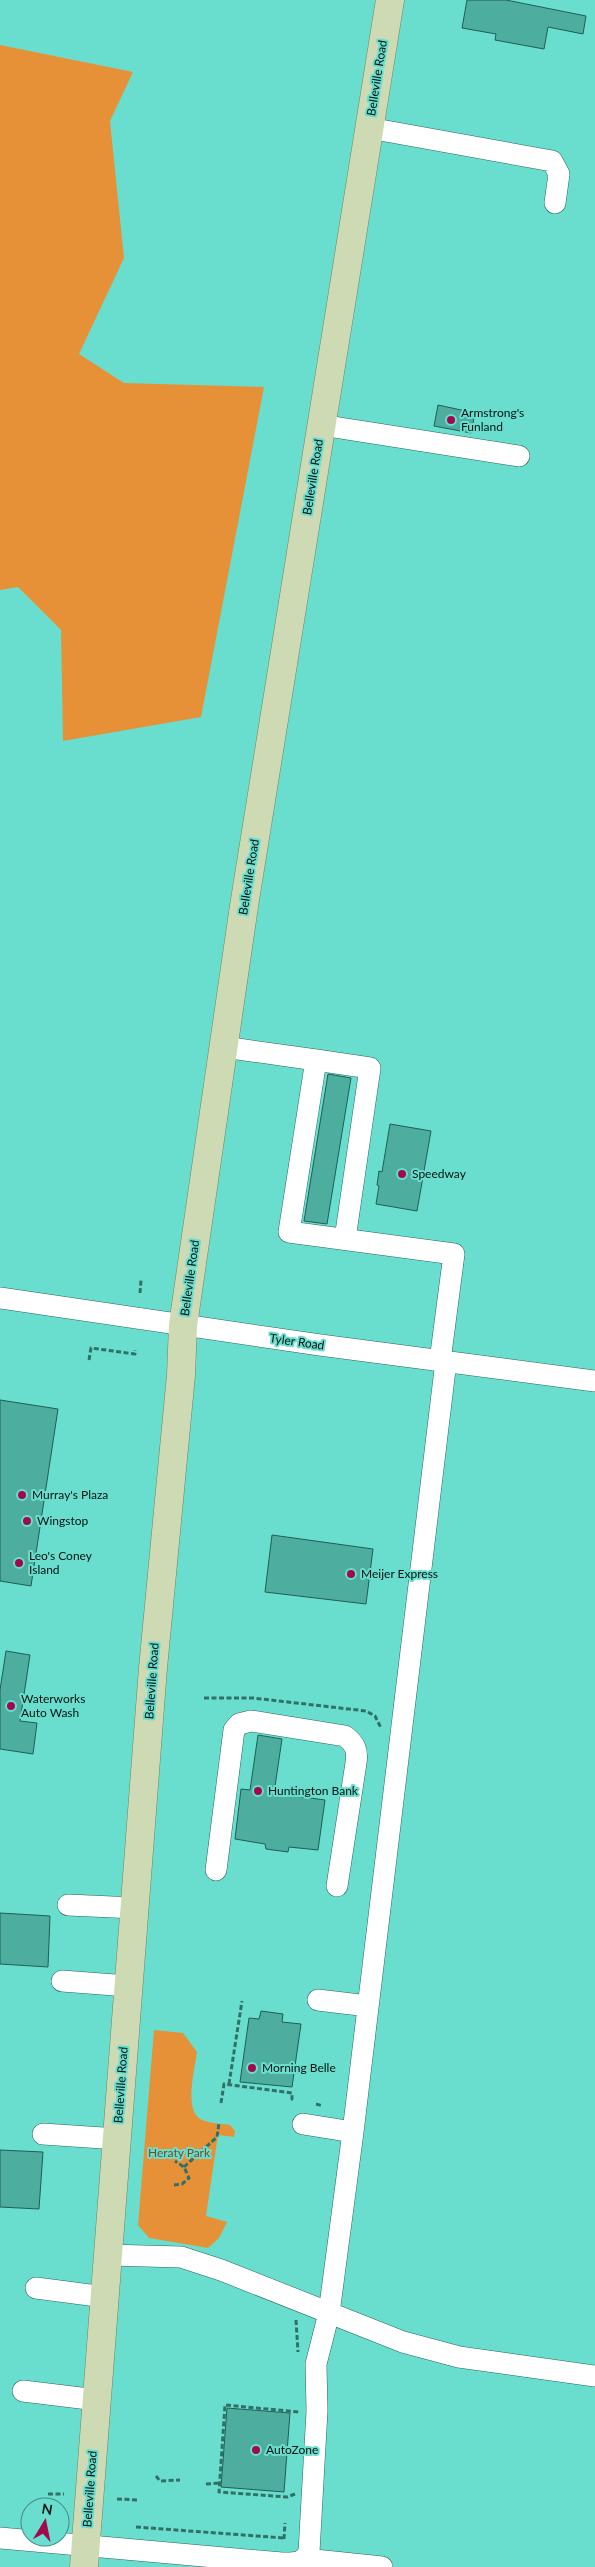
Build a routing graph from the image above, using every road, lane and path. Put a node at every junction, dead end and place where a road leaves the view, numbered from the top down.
1 (390, 0) edge
2 (369, 128) junction
3 (555, 203) dead end
4 (321, 425) junction
5 (518, 456) dead end
6 (224, 1047) junction
7 (316, 1060) junction
8 (345, 1240) junction
9 (142, 1280) dead end
10 (140, 1293) dead end
11 (0, 1298) edge
12 (183, 1324) junction
13 (135, 1350) dead end
14 (89, 1360) dead end
15 (443, 1361) junction
16 (595, 1381) edge
17 (216, 1870) dead end
18 (338, 1886) dead end
19 (68, 1905) dead end
20 (135, 1908) junction
21 (62, 1981) dead end
22 (128, 1986) junction
23 (318, 2000) dead end
24 (242, 2001) dead end
25 (368, 2006) junction
26 (229, 2084) junction
27 (295, 2100) dead end
28 (221, 2103) dead end
29 (219, 2123) dead end
30 (303, 2124) dead end
31 (353, 2132) junction
32 (43, 2134) dead end
33 (118, 2138) junction
34 (175, 2161) dead end
35 (184, 2167) junction
36 (174, 2185) dead end
37 (108, 2255) junction
38 (36, 2288) dead end
39 (105, 2297) junction
40 (329, 2313) junction
41 (296, 2320) dead end
42 (298, 2356) dead end
43 (595, 2376) edge
44 (23, 2391) dead end
45 (97, 2400) junction
46 (306, 2412) dead end
47 (156, 2476) dead end
48 (180, 2480) dead end
49 (206, 2484) dead end
50 (220, 2484) junction
51 (300, 2490) dead end
52 (48, 2494) dead end
53 (64, 2494) dead end
54 (116, 2499) dead end
55 (139, 2500) dead end
56 (285, 2523) dead end
57 (136, 2527) dead end
58 (0, 2538) edge
59 (284, 2538) junction
60 (284, 2544) dead end
61 (85, 2557) edge
62 (305, 2559) junction
63 (382, 2567) edge

1 - 2 main road, Belleville Road
2 - 3 street
2 - 4 main road, Belleville Road
4 - 5 street
4 - 6 main road, Belleville Road
6 - 7 street
6 - 12 main road, Belleville Road
7 - 8 street
7 - 8 street
8 - 15 street
9 - 10 path
11 - 12 street, Tyler Road
12 - 15 street, Tyler Road
12 - 20 main road, Belleville Road
13 - 14 path
15 - 16 street, Tyler Road
15 - 25 street
17 - 18 street
19 - 20 street
20 - 22 main road, Belleville Road
21 - 22 street
22 - 33 main road, Belleville Road
23 - 25 street
24 - 26 path
25 - 31 street
26 - 27 path
26 - 28 path
29 - 35 path
30 - 31 street
31 - 40 street
32 - 33 street
33 - 37 main road, Belleville Road
34 - 35 path
35 - 36 path
37 - 39 main road, Belleville Road
37 - 40 street
38 - 39 street
39 - 45 main road, Belleville Road
40 - 43 street
40 - 62 street
41 - 42 path
44 - 45 street
45 - 61 main road, Belleville Road
46 - 50 path
47 - 48 path
49 - 50 path
50 - 51 path
52 - 53 path
54 - 55 path
56 - 59 path
57 - 59 path
58 - 61 street
59 - 60 path
61 - 62 street
62 - 63 street

